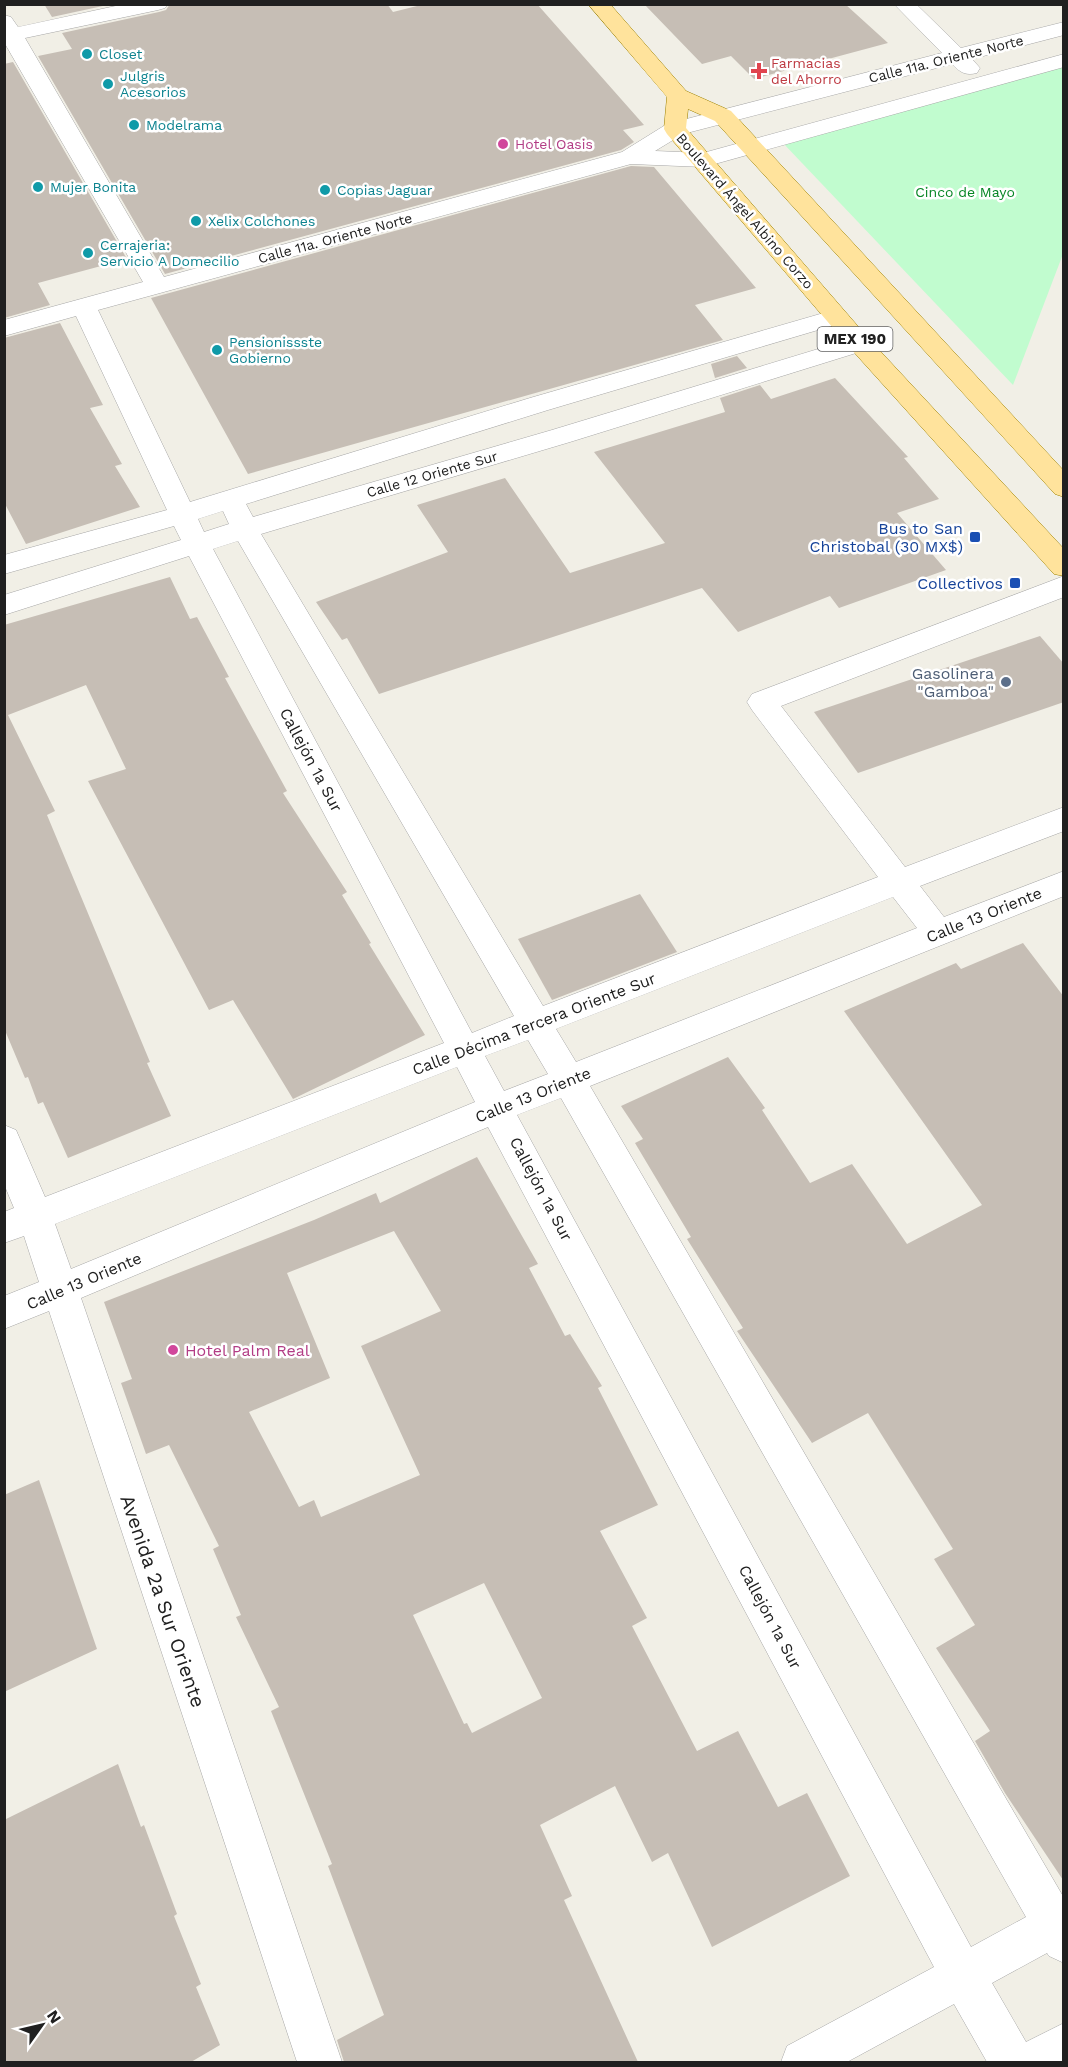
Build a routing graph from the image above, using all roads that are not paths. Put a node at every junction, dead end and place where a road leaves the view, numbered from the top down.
1 (158, 4) edge
2 (598, 4) edge
3 (904, 4) edge
4 (1064, 28) edge
5 (7, 30) edge
6 (956, 57) junction
7 (1064, 60) edge
8 (985, 82) junction
9 (678, 96) junction
10 (723, 116) junction
11 (675, 129) junction
12 (754, 148) junction
13 (630, 156) junction
14 (704, 160) junction
15 (159, 287) junction
16 (84, 307) junction
17 (836, 317) junction
18 (4, 328) edge
19 (860, 344) junction
20 (659, 370) junction
21 (681, 398) junction
22 (539, 404) junction
23 (561, 436) junction
24 (1064, 488) edge
25 (238, 514) junction
26 (190, 530) junction
27 (4, 565) edge
28 (1064, 567) edge
29 (1064, 586) edge
30 (4, 605) edge
31 (1064, 818) edge
32 (901, 882) junction
33 (1064, 883) edge
34 (939, 934) junction
35 (535, 1024) junction
36 (465, 1051) junction
37 (569, 1080) junction
38 (498, 1108) junction
39 (4, 1140) edge
40 (20, 1222) edge
41 (58, 1291) junction
42 (4, 1313) edge
43 (1060, 1928) edge
44 (962, 1975) junction
45 (1064, 2045) edge
46 (319, 2062) edge
47 (803, 2062) edge
48 (1012, 2062) edge
49 (1034, 2062) edge

1 - 5 street
2 - 9 main road, MEX 190
3 - 6 street
4 - 6 street, Calle 11a. Oriente Norte
5 - 15 street
6 - 8 street
6 - 10 street, Calle 11a. Oriente Norte
7 - 8 street, Calle 11a. Oriente Norte
8 - 12 street, Calle 11a. Oriente Norte
9 - 10 main road, MEX 190
9 - 11 main road, Boulevard Ángel Albino Corzo
10 - 11 street, Calle 11a. Oriente Norte
10 - 12 main road, MEX 190
11 - 13 street, Calle 11a. Oriente Norte
11 - 14 main road, Boulevard Ángel Albino Corzo / MEX 190
12 - 14 street, Calle 11a. Oriente Norte
12 - 24 main road, MEX 190
13 - 14 street, Calle 11a. Oriente Norte
13 - 15 street, Calle 11a. Oriente Norte
14 - 17 main road, Boulevard Ángel Albino Corzo / MEX 190
15 - 16 street, Calle 11a. Oriente Norte
16 - 18 street, Calle 11a. Oriente Norte
16 - 26 street, Callejón 1a Sur
17 - 19 main road, Boulevard Ángel Albino Corzo / MEX 190
17 - 20 street, Calle 12 Oriente Sur
19 - 21 street, Calle 12 Oriente Sur
19 - 28 main road, Boulevard Ángel Albino Corzo / MEX 190
20 - 21 street
20 - 22 street, Calle 12 Oriente Sur
21 - 23 street, Calle 12 Oriente Sur
22 - 23 street
22 - 25 street, Calle 12 Oriente Sur
23 - 25 street, Calle 12 Oriente Sur
25 - 26 street, Calle 12 Oriente Sur
25 - 35 street
26 - 27 street, Calle 12 Oriente Sur
26 - 30 street, Calle 12 Oriente Sur
26 - 36 street, Callejón 1a Sur
29 - 32 street
31 - 32 street, Calle Décima Tercera Oriente Sur
32 - 34 street
32 - 35 street, Calle Décima Tercera Oriente Sur
33 - 34 street, Calle 13 Oriente
34 - 37 street, Calle 13 Oriente
35 - 36 street, Calle Décima Tercera Oriente Sur
35 - 37 street
36 - 38 street, Callejón 1a Sur
36 - 40 street, Calle Décima Tercera Oriente Sur
37 - 38 street, Calle 13 Oriente
37 - 43 street
38 - 41 street, Calle 13 Oriente
38 - 44 street, Callejón 1a Sur
39 - 40 street, Avenida 2a Sur Oriente
40 - 41 street, Avenida 2a Sur Oriente
41 - 42 street, Calle 13 Oriente
41 - 46 street, Avenida 2a Sur Oriente
43 - 44 street
44 - 47 street
44 - 48 street, Callejón 1a Sur
45 - 49 street

